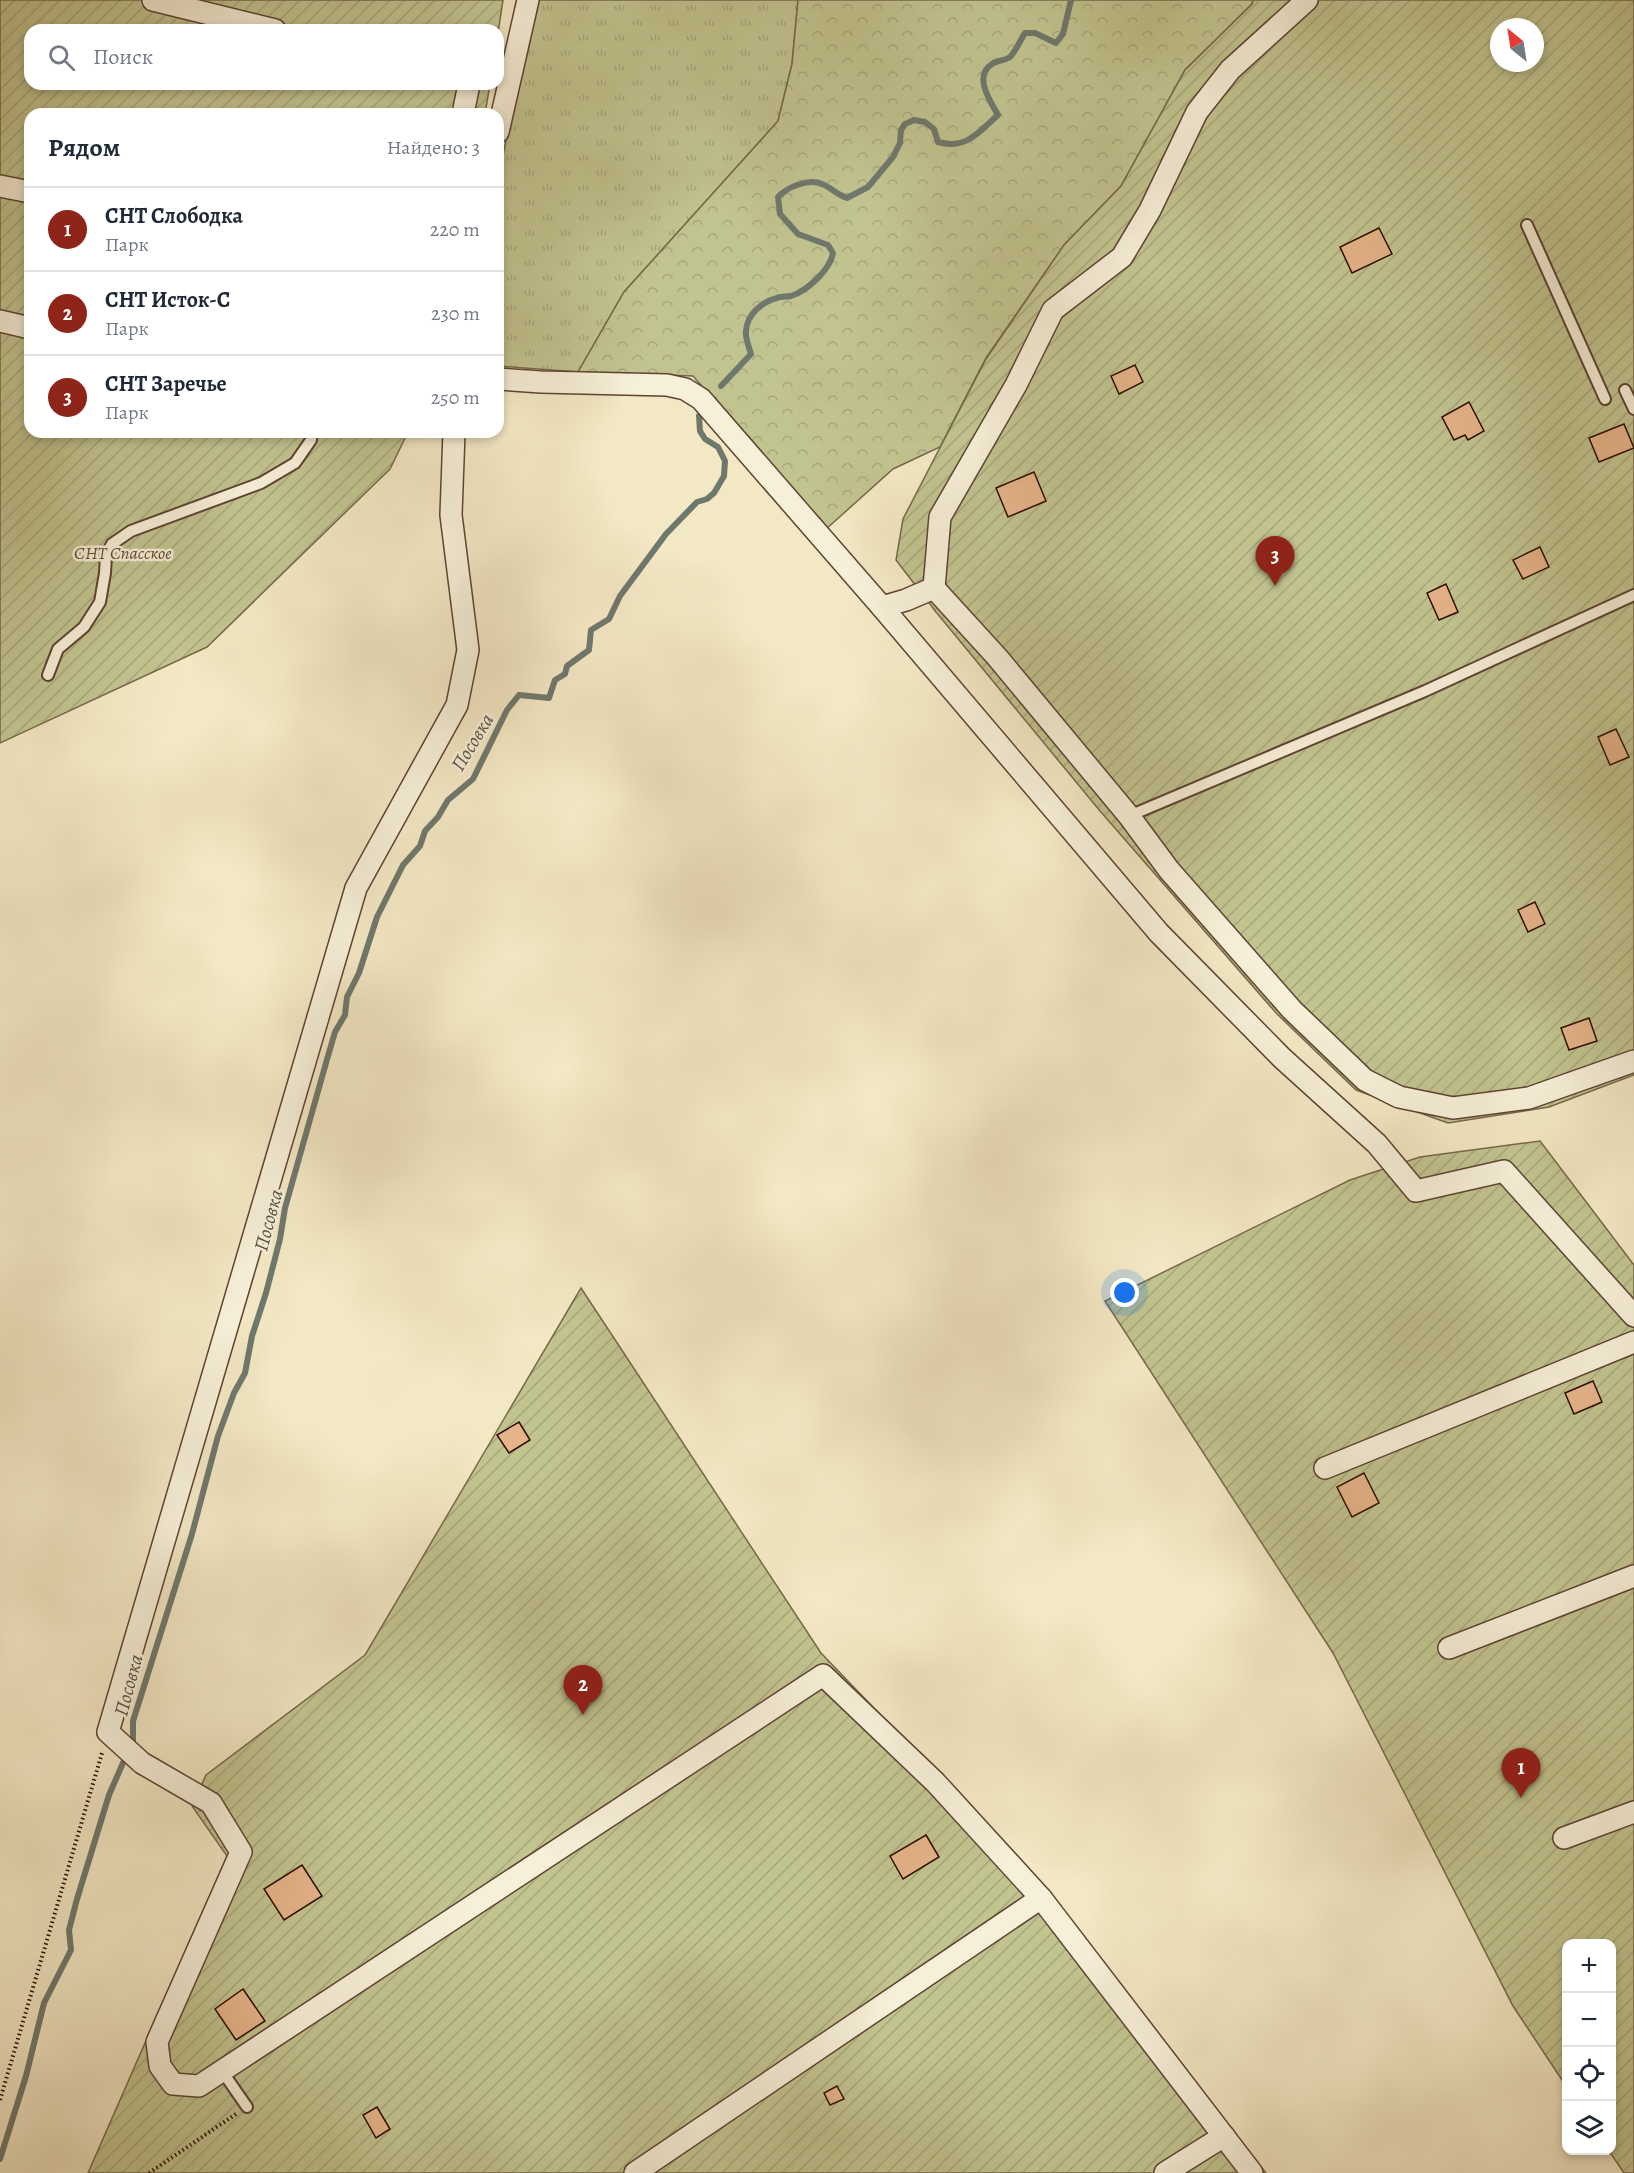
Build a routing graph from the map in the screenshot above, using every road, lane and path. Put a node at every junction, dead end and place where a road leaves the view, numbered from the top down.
1 (153, 0) edge
2 (528, 0) edge
3 (1307, 0) edge
4 (251, 24) edge
5 (504, 82) edge
6 (468, 90) edge
7 (502, 90) edge
8 (464, 108) edge
9 (501, 108) edge
10 (0, 186) edge
11 (24, 191) edge
12 (1527, 225) dead end
13 (0, 321) edge
14 (24, 327) edge
15 (504, 379) edge
16 (1625, 390) dead end
17 (1605, 399) dead end
18 (1634, 409) edge
19 (310, 438) edge
20 (454, 438) edge
21 (934, 588) junction
22 (1634, 596) edge
23 (882, 607) junction
24 (48, 675) dead end
25 (1129, 816) junction
26 (1634, 1061) edge
27 (1634, 1316) edge
28 (1634, 1342) edge
29 (1325, 1468) dead end
30 (1634, 1576) edge
31 (1449, 1648) dead end
32 (112, 1736) junction
33 (1634, 1812) edge
34 (1564, 1838) dead end
35 (1041, 1898) junction
36 (222, 2071) junction
37 (0, 2100) edge
38 (247, 2107) joint
39 (1224, 2136) junction
40 (149, 2173) edge
41 (635, 2173) edge
42 (1166, 2173) edge
43 (1252, 2173) edge

1 - 4 street
2 - 5 street
3 - 21 street
6 - 8 street
7 - 9 street
10 - 11 street
12 - 17 lane
13 - 14 street
15 - 23 street
16 - 18 lane
19 - 24 lane
20 - 32 street
21 - 23 street
21 - 25 street
22 - 25 lane
23 - 27 street
25 - 26 street
28 - 29 street
30 - 31 street
32 - 36 street
32 - 37 path
33 - 34 street
35 - 36 street
35 - 39 street
35 - 41 street
36 - 38 lane
38 - 40 path
39 - 42 street
39 - 43 street

